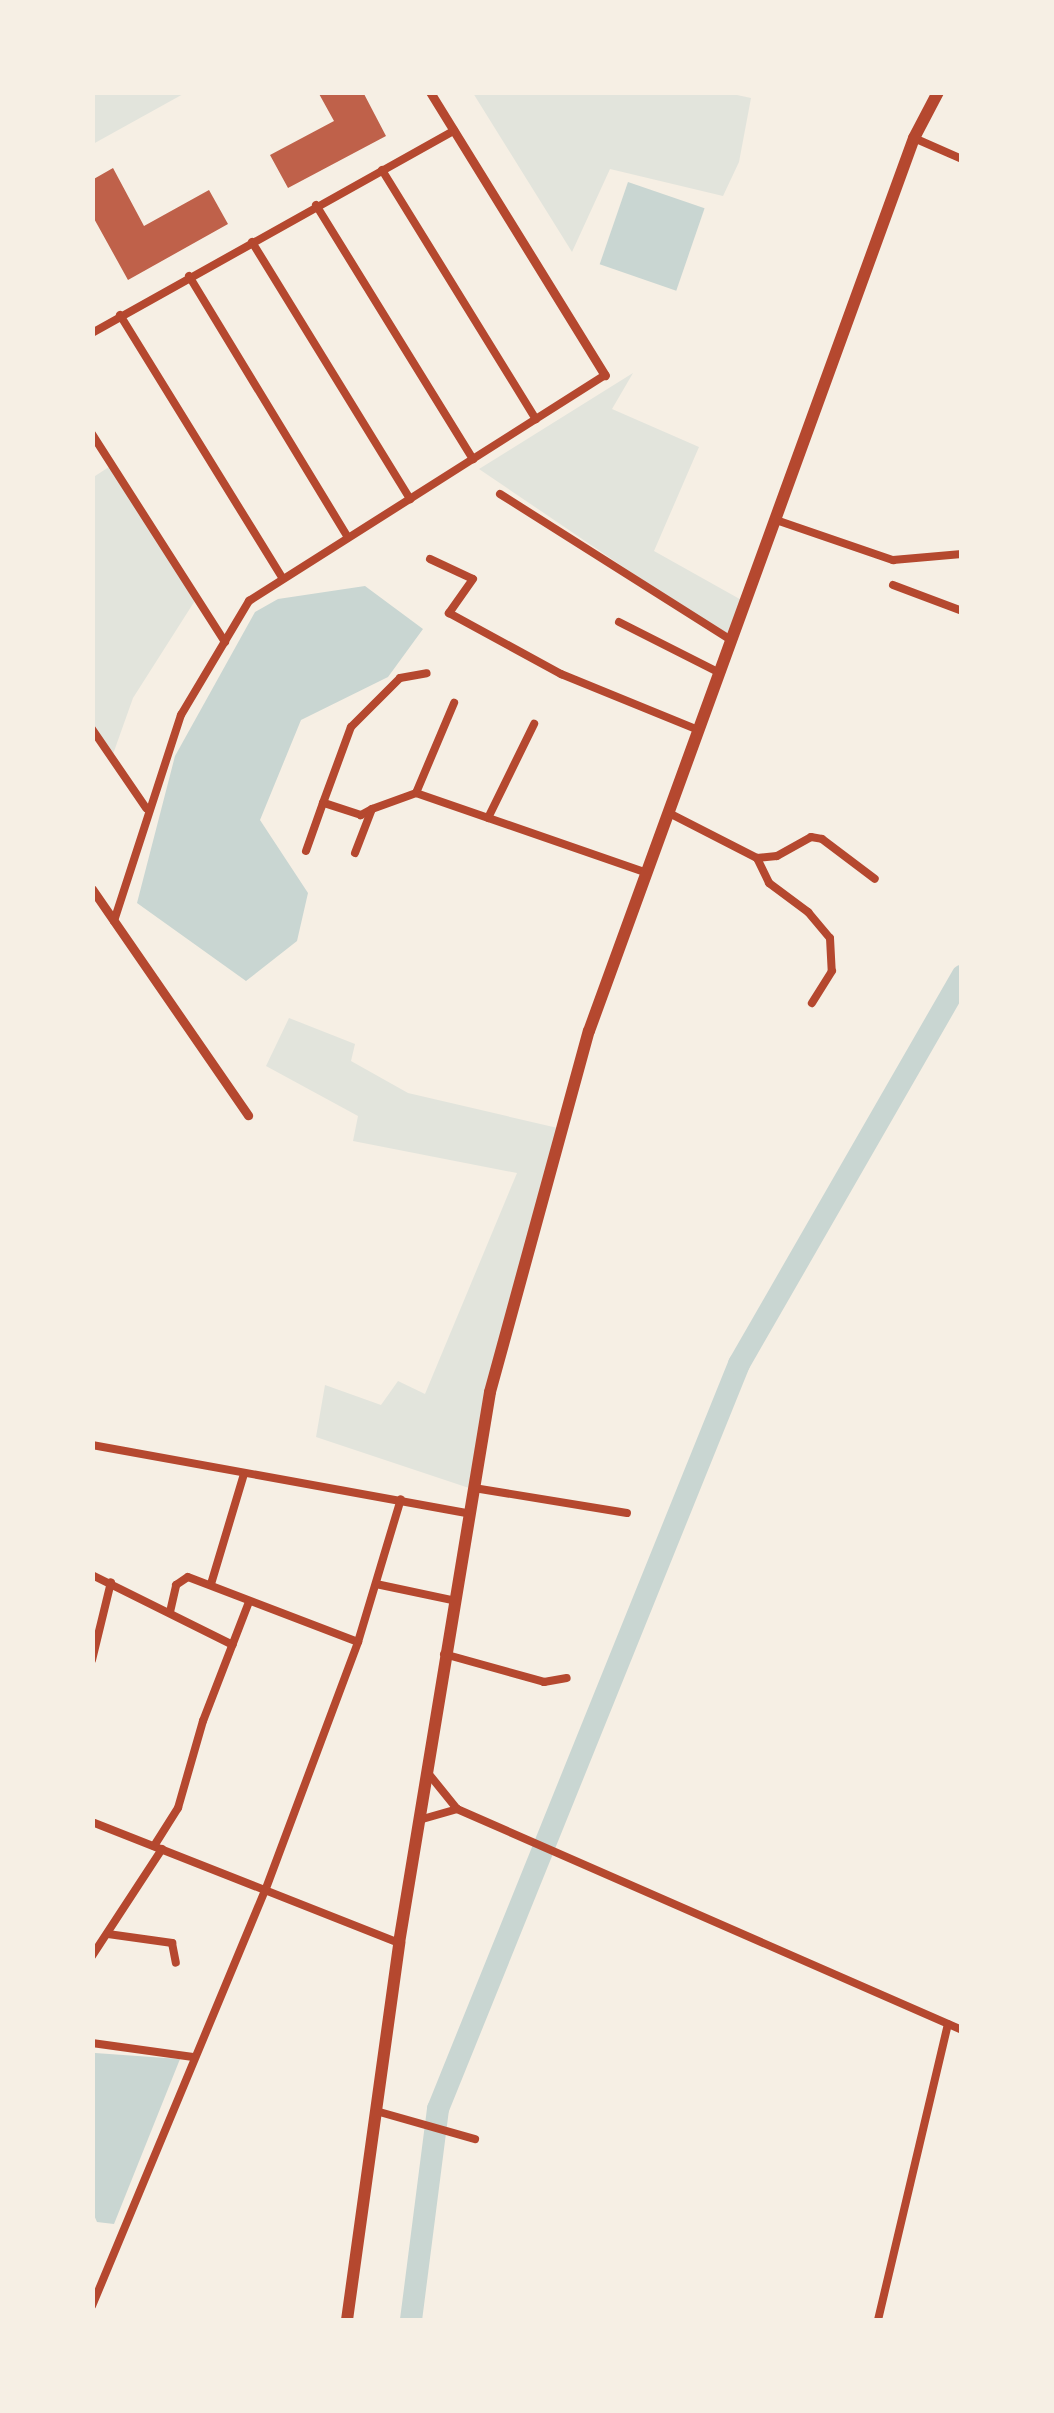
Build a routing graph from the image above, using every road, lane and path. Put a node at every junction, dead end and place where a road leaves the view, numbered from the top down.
1 (430, 92) edge
2 (938, 92) edge
3 (454, 131) junction
4 (914, 138) junction
5 (962, 159) edge
6 (382, 170) junction
7 (316, 206) junction
8 (252, 242) junction
9 (189, 276) junction
10 (120, 315) junction
11 (92, 333) edge
12 (606, 375) joint
13 (536, 420) junction
14 (92, 434) edge
15 (473, 459) junction
16 (500, 494) dead end
17 (410, 499) junction
18 (776, 520) junction
19 (348, 538) junction
20 (962, 554) edge
21 (430, 558) dead end
22 (283, 579) junction
23 (894, 586) dead end
24 (962, 611) edge
25 (619, 622) dead end
26 (731, 640) junction
27 (225, 642) junction
28 (427, 672) dead end
29 (720, 672) junction
30 (454, 704) dead end
31 (534, 724) dead end
32 (92, 730) edge
33 (699, 731) junction
34 (416, 794) junction
35 (322, 803) junction
36 (146, 808) junction
37 (372, 808) junction
38 (669, 812) junction
39 (488, 818) junction
40 (306, 851) dead end
41 (356, 853) dead end
42 (757, 858) junction
43 (647, 873) junction
44 (875, 880) dead end
45 (92, 889) edge
46 (114, 921) junction
47 (812, 1002) dead end
48 (248, 1114) dead end
49 (92, 1446) edge
50 (243, 1477) junction
51 (469, 1488) junction
52 (401, 1500) junction
53 (465, 1512) junction
54 (627, 1513) dead end
55 (92, 1576) edge
56 (110, 1582) junction
57 (211, 1584) junction
58 (376, 1584) junction
59 (452, 1600) junction
60 (249, 1602) junction
61 (170, 1612) junction
62 (358, 1642) junction
63 (232, 1645) junction
64 (444, 1654) junction
65 (92, 1660) edge
66 (568, 1678) dead end
67 (426, 1770) junction
68 (458, 1809) junction
69 (418, 1820) junction
70 (92, 1822) edge
71 (158, 1847) junction
72 (266, 1891) junction
73 (108, 1934) junction
74 (398, 1943) junction
75 (92, 1956) edge
76 (176, 1963) dead end
77 (948, 2024) junction
78 (962, 2030) edge
79 (92, 2043) edge
80 (193, 2057) junction
81 (376, 2112) junction
82 (472, 2138) dead end
83 (92, 2306) edge
84 (348, 2320) edge
85 (878, 2320) edge

1 - 3 street
2 - 4 highway
3 - 6 street
3 - 12 street
4 - 5 street
4 - 18 highway
6 - 7 street
6 - 13 street
7 - 8 street
7 - 15 street
8 - 9 street
8 - 17 street
9 - 10 street
9 - 19 street
10 - 11 street
10 - 22 street
12 - 13 street
13 - 15 street
14 - 27 street
15 - 17 street
16 - 26 street
17 - 19 street
18 - 20 street
18 - 26 highway
19 - 22 street
21 - 33 street
22 - 27 street
23 - 24 street
25 - 29 street
26 - 29 highway
27 - 36 street
28 - 35 street
29 - 33 highway
30 - 34 street
31 - 39 street
32 - 36 street
33 - 38 highway
34 - 37 street
34 - 39 street
35 - 37 street
35 - 40 street
36 - 46 street
37 - 41 street
38 - 42 street
38 - 43 highway
39 - 43 street
42 - 44 street
42 - 47 street
43 - 51 highway
45 - 46 street
46 - 48 street
49 - 50 street
50 - 52 street
50 - 57 street
51 - 53 highway
51 - 54 street
52 - 53 street
52 - 58 street
53 - 59 highway
55 - 56 street
56 - 61 street
56 - 65 street
57 - 60 street
57 - 61 street
58 - 59 street
58 - 62 street
59 - 64 highway
60 - 62 street
60 - 63 street
61 - 63 street
62 - 72 street
63 - 71 street
64 - 66 street
64 - 67 highway
67 - 68 street
67 - 69 highway
68 - 69 street
68 - 77 street
69 - 74 highway
70 - 71 street
71 - 72 street
71 - 73 street
72 - 74 street
72 - 80 street
73 - 75 street
73 - 76 street
74 - 81 highway
77 - 78 street
77 - 85 street
79 - 80 street
80 - 83 street
81 - 82 street
81 - 84 highway

